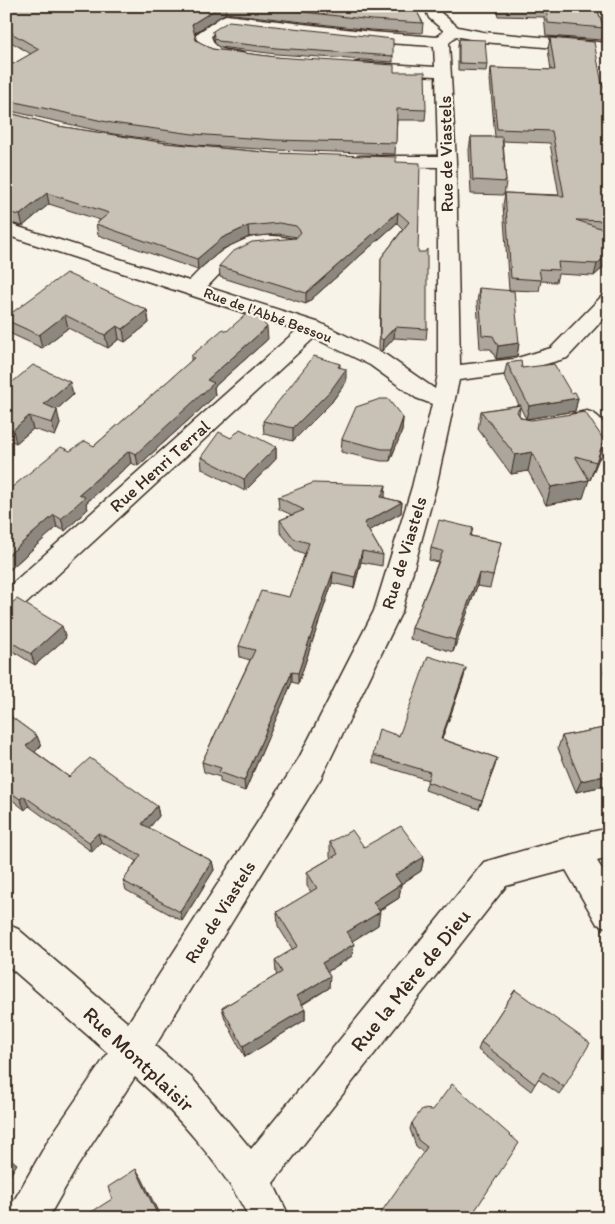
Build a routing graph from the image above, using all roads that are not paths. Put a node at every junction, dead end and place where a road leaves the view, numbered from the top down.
1 (431, 6) edge
2 (447, 36) junction
3 (604, 47) edge
4 (258, 59) edge
5 (338, 66) edge
6 (444, 72) junction
7 (609, 94) edge
8 (340, 160) edge
9 (447, 162) junction
10 (6, 229) edge
11 (289, 244) edge
12 (194, 289) junction
13 (608, 303) edge
14 (312, 328) junction
15 (449, 374) junction
16 (445, 400) junction
17 (561, 423) edge
18 (609, 451) edge
19 (6, 605) edge
20 (609, 844) edge
21 (573, 851) junction
22 (609, 912) edge
23 (6, 941) edge
24 (131, 1049) junction
25 (251, 1180) junction
26 (26, 1218) edge
27 (270, 1218) edge

1 - 2 street
2 - 3 street
2 - 4 street
2 - 6 street, Rue de Viastels
3 - 7 street
5 - 6 street
6 - 9 street, Rue de Viastels
8 - 9 street
9 - 15 street, Rue de Viastels
10 - 12 street, Rue de l'Abbé Bessou
11 - 12 street, Rue de l'Abbé Bessou
12 - 14 street, Rue de l'Abbé Bessou
13 - 15 street
14 - 16 street, Rue de l'Abbé Bessou
14 - 19 street, Rue Henri Terral
15 - 16 street, Rue de Viastels
16 - 24 street, Rue de Viastels
17 - 18 street
20 - 21 street, Rue la Mère de Dieu
21 - 22 street
21 - 25 street, Rue la Mère de Dieu
23 - 24 street, Rue Montplaisir
24 - 25 street, Rue Montplaisir
24 - 26 street, Rue de Viastels
25 - 27 street, Rue Montplaisir

